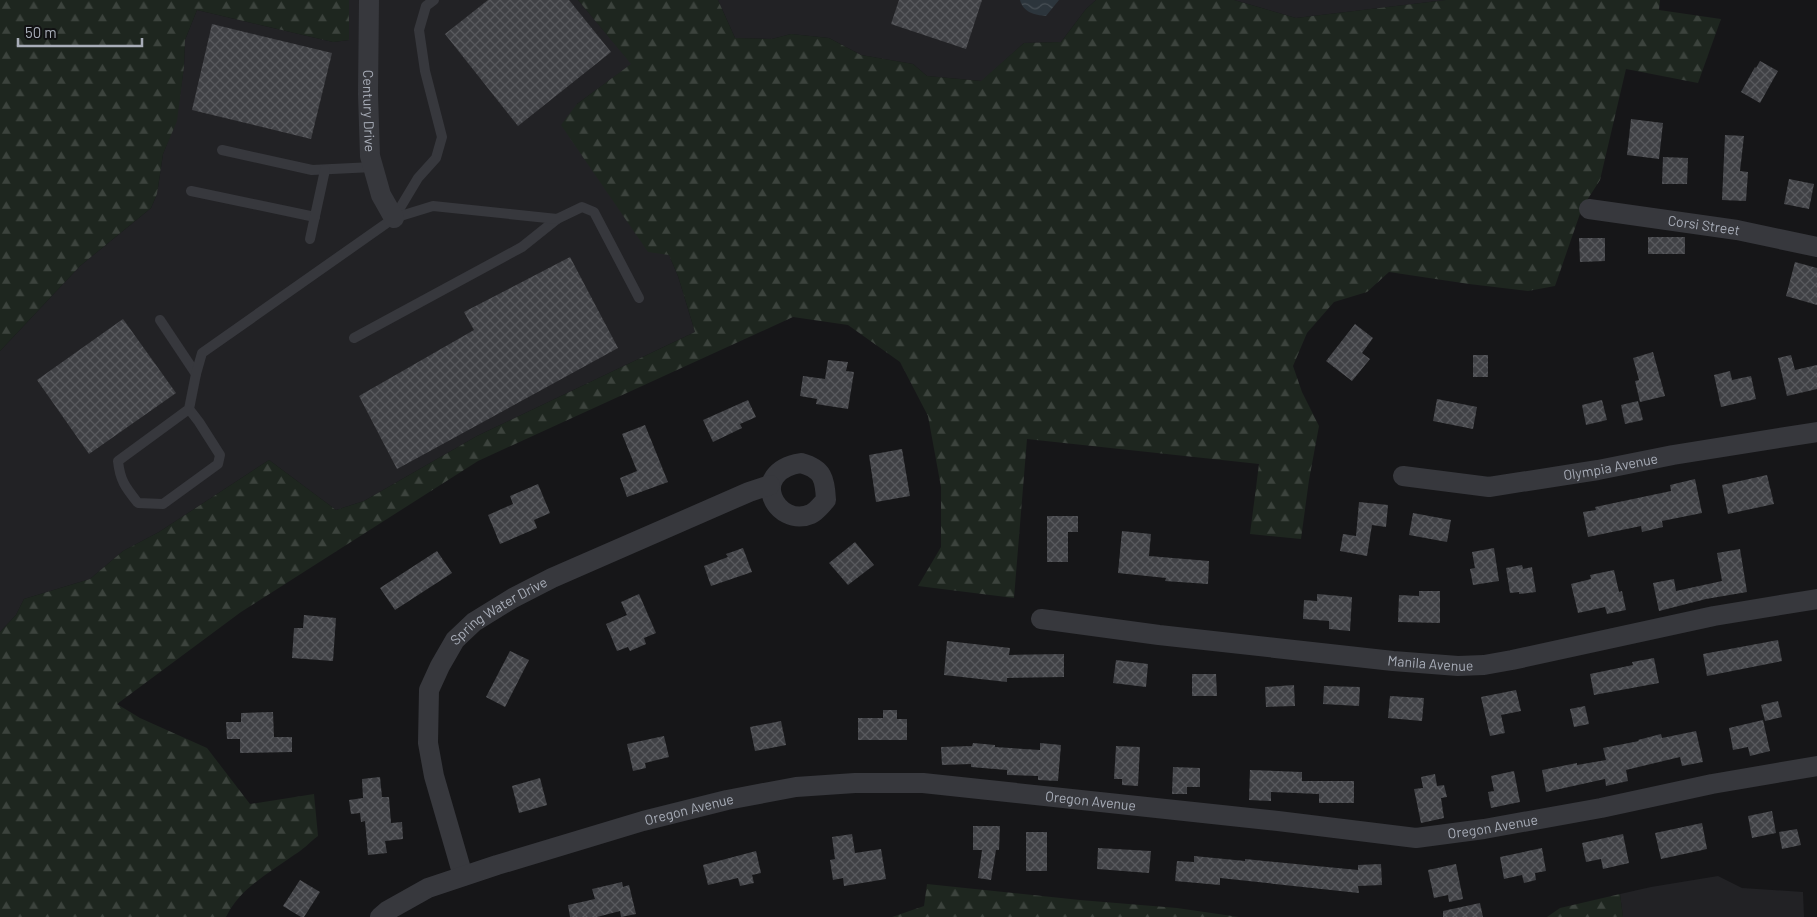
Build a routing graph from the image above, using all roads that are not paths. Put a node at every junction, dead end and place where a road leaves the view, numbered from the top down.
1 (369, 0) edge
2 (434, 0) edge
3 (222, 150) dead end
4 (373, 167) junction
5 (325, 170) junction
6 (191, 191) dead end
7 (1589, 209) dead end
8 (315, 217) junction
9 (394, 218) junction
10 (557, 218) junction
11 (310, 239) dead end
12 (1817, 246) edge
13 (639, 298) dead end
14 (160, 320) dead end
15 (354, 338) dead end
16 (196, 374) junction
17 (189, 409) junction
18 (1817, 432) edge
19 (1403, 476) dead end
20 (770, 485) dead end
21 (1817, 599) edge
22 (1041, 619) dead end
23 (1817, 766) edge
24 (463, 876) junction
25 (380, 917) edge

1 - 4 street, Century Drive
2 - 9 lane
3 - 5 lane
4 - 5 lane
4 - 9 street, Century Drive
5 - 8 lane
6 - 8 lane
7 - 12 street, Corsi Street
8 - 11 lane
9 - 10 lane
9 - 16 lane
10 - 13 lane
10 - 15 lane
14 - 16 lane
16 - 17 lane
17 - 17 lane
18 - 19 street, Olympia Avenue
20 - 24 street, Spring Water Drive
21 - 22 street, Manila Avenue
23 - 24 street, Oregon Avenue
24 - 25 street, Oregon Avenue

